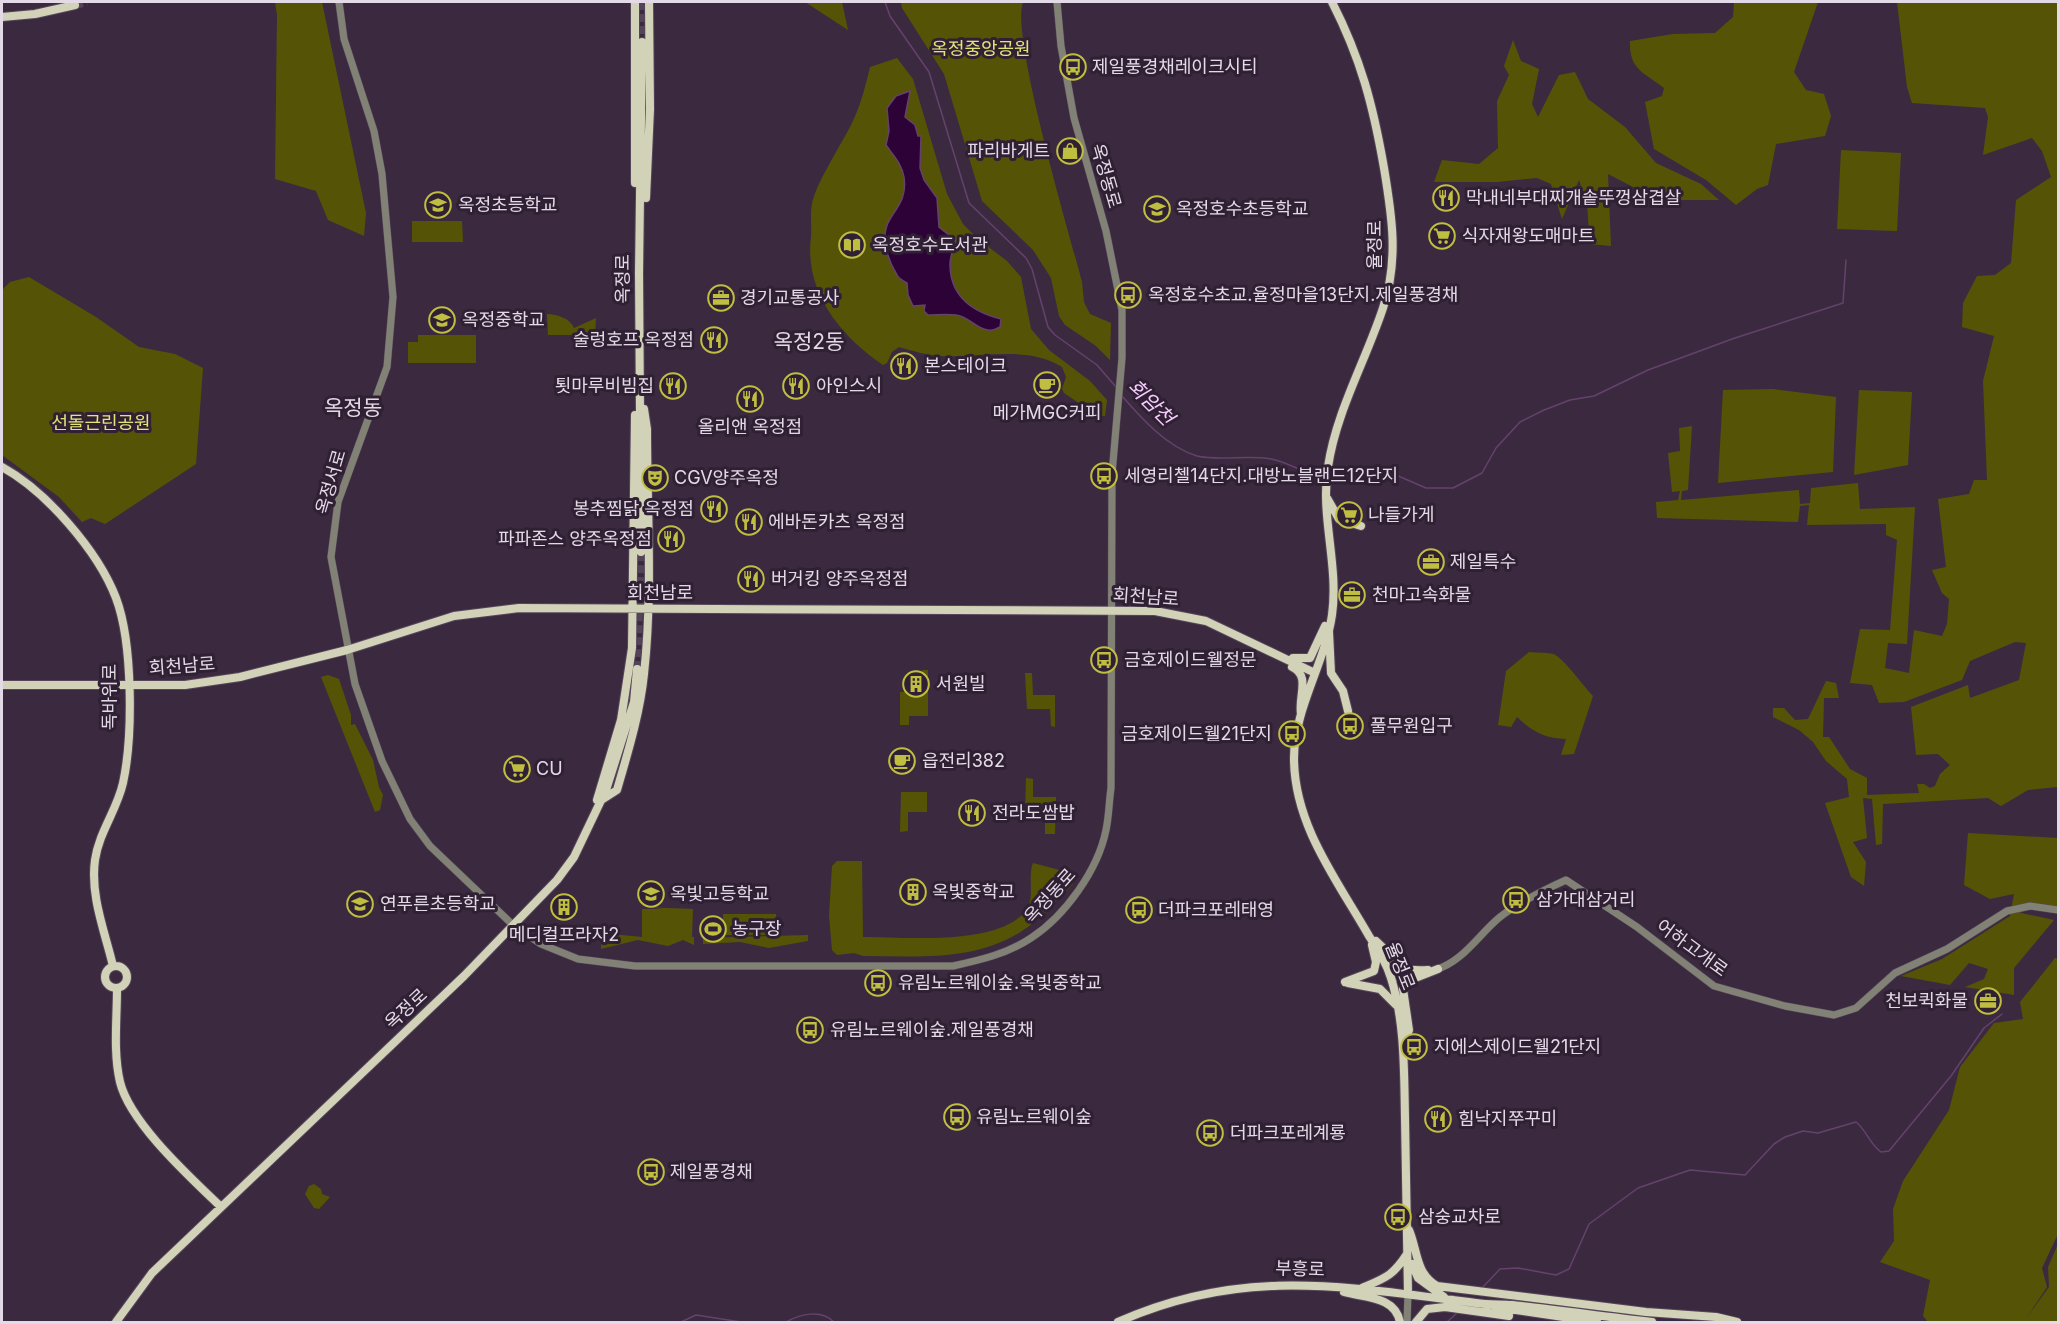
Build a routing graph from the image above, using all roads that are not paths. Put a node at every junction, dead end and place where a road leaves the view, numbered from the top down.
1 (339, 2) edge
2 (635, 2) edge
3 (649, 2) edge
4 (1057, 2) edge
5 (1332, 2) edge
6 (75, 5) dead end
7 (2, 17) edge
8 (649, 21) junction
9 (635, 22) junction
10 (642, 42) tunnel mouth
11 (640, 222) junction
12 (640, 394) junction
13 (2, 467) edge
14 (1326, 498) junction
15 (1361, 526) dead end
16 (641, 552) tunnel mouth
17 (648, 559) junction
18 (633, 562) junction
19 (633, 610) junction
20 (648, 611) junction
21 (1111, 611) junction
22 (1332, 615) junction
23 (1329, 629) junction
24 (347, 650) junction
25 (1278, 655) junction
26 (631, 657) junction
27 (646, 658) junction
28 (637, 669) tunnel mouth
29 (1315, 673) junction
30 (2, 683) edge
31 (20, 685) junction
32 (130, 685) junction
33 (2, 690) edge
34 (1348, 711) dead end
35 (1301, 717) junction
36 (601, 799) junction
37 (594, 814) junction
38 (2058, 910) edge
39 (514, 926) junction
40 (1369, 936) junction
41 (114, 966) junction
42 (1438, 969) junction
43 (1392, 979) junction
44 (117, 989) junction
45 (1398, 1008) junction
46 (1402, 1049) junction
47 (221, 1207) junction
48 (1407, 1224) junction
49 (1407, 1254) junction
50 (1326, 1287) junction
51 (1361, 1289) junction
52 (1408, 1294) junction
53 (1504, 1296) junction
54 (1450, 1303) junction
55 (1487, 1309) junction
56 (1560, 1317) edge
57 (116, 1323) edge
58 (1118, 1323) edge
59 (1400, 1323) edge
60 (1407, 1323) edge
61 (1416, 1323) edge
62 (1597, 1323) edge
63 (1652, 1323) edge
64 (1737, 1323) edge

1 - 24 street, 옥정서로
2 - 9 main road
3 - 8 main road
4 - 21 street, 옥정동로
5 - 14 main road, 율정로
6 - 7 main road
8 - 9 main road
8 - 11 main road
9 - 11 main road
10 - 11 main road, 옥정로
11 - 12 main road, 옥정로
12 - 16 main road, 옥정로
12 - 17 main road
12 - 18 main road
13 - 32 main road, 독바위로
14 - 15 main road
14 - 22 main road, 율정로
17 - 18 main road
17 - 20 main road
18 - 19 main road
19 - 20 main road, 회천남로
19 - 24 main road, 회천남로
19 - 26 main road
20 - 21 main road, 회천남로
20 - 27 main road
21 - 25 main road, 회천남로
21 - 39 street, 옥정동로
22 - 23 main road, 율정로
22 - 25 main road
23 - 29 main road, 율정로
23 - 34 main road
24 - 32 main road, 회천남로
24 - 39 street, 옥정서로
25 - 29 main road, 회천남로
25 - 35 main road
26 - 27 main road
26 - 37 main road
27 - 36 main road
28 - 36 main road, 옥정로
29 - 35 main road, 율정로
30 - 31 main road
31 - 32 main road, 회천남로
31 - 33 main road
32 - 41 main road, 독바위로
35 - 40 main road, 율정로
36 - 37 main road, 옥정로
37 - 39 main road, 옥정로
38 - 42 street, 어하고개로
39 - 47 main road, 옥정로
40 - 42 main road
40 - 43 main road, 율정로
40 - 45 main road
41 - 44 main road
41 - 44 main road
42 - 43 street, 어하고개로
42 - 46 main road
43 - 45 main road, 율정로
44 - 47 main road
45 - 46 main road, 율정로
46 - 48 main road, 율정로
47 - 57 main road, 옥정로
48 - 49 main road, 율정로
48 - 53 main road
49 - 51 main road
49 - 52 main road, 율정로
49 - 54 main road
50 - 51 main road, 부흥로
50 - 58 main road, 부흥로
50 - 59 main road
51 - 52 main road, 부흥로
52 - 54 main road, 부흥로
52 - 60 street
53 - 55 main road
53 - 64 main road
54 - 55 main road, 부흥로
54 - 55 main road
54 - 61 main road
55 - 56 main road, 부흥로
56 - 62 main road, 부흥로
56 - 63 main road, 부흥로

